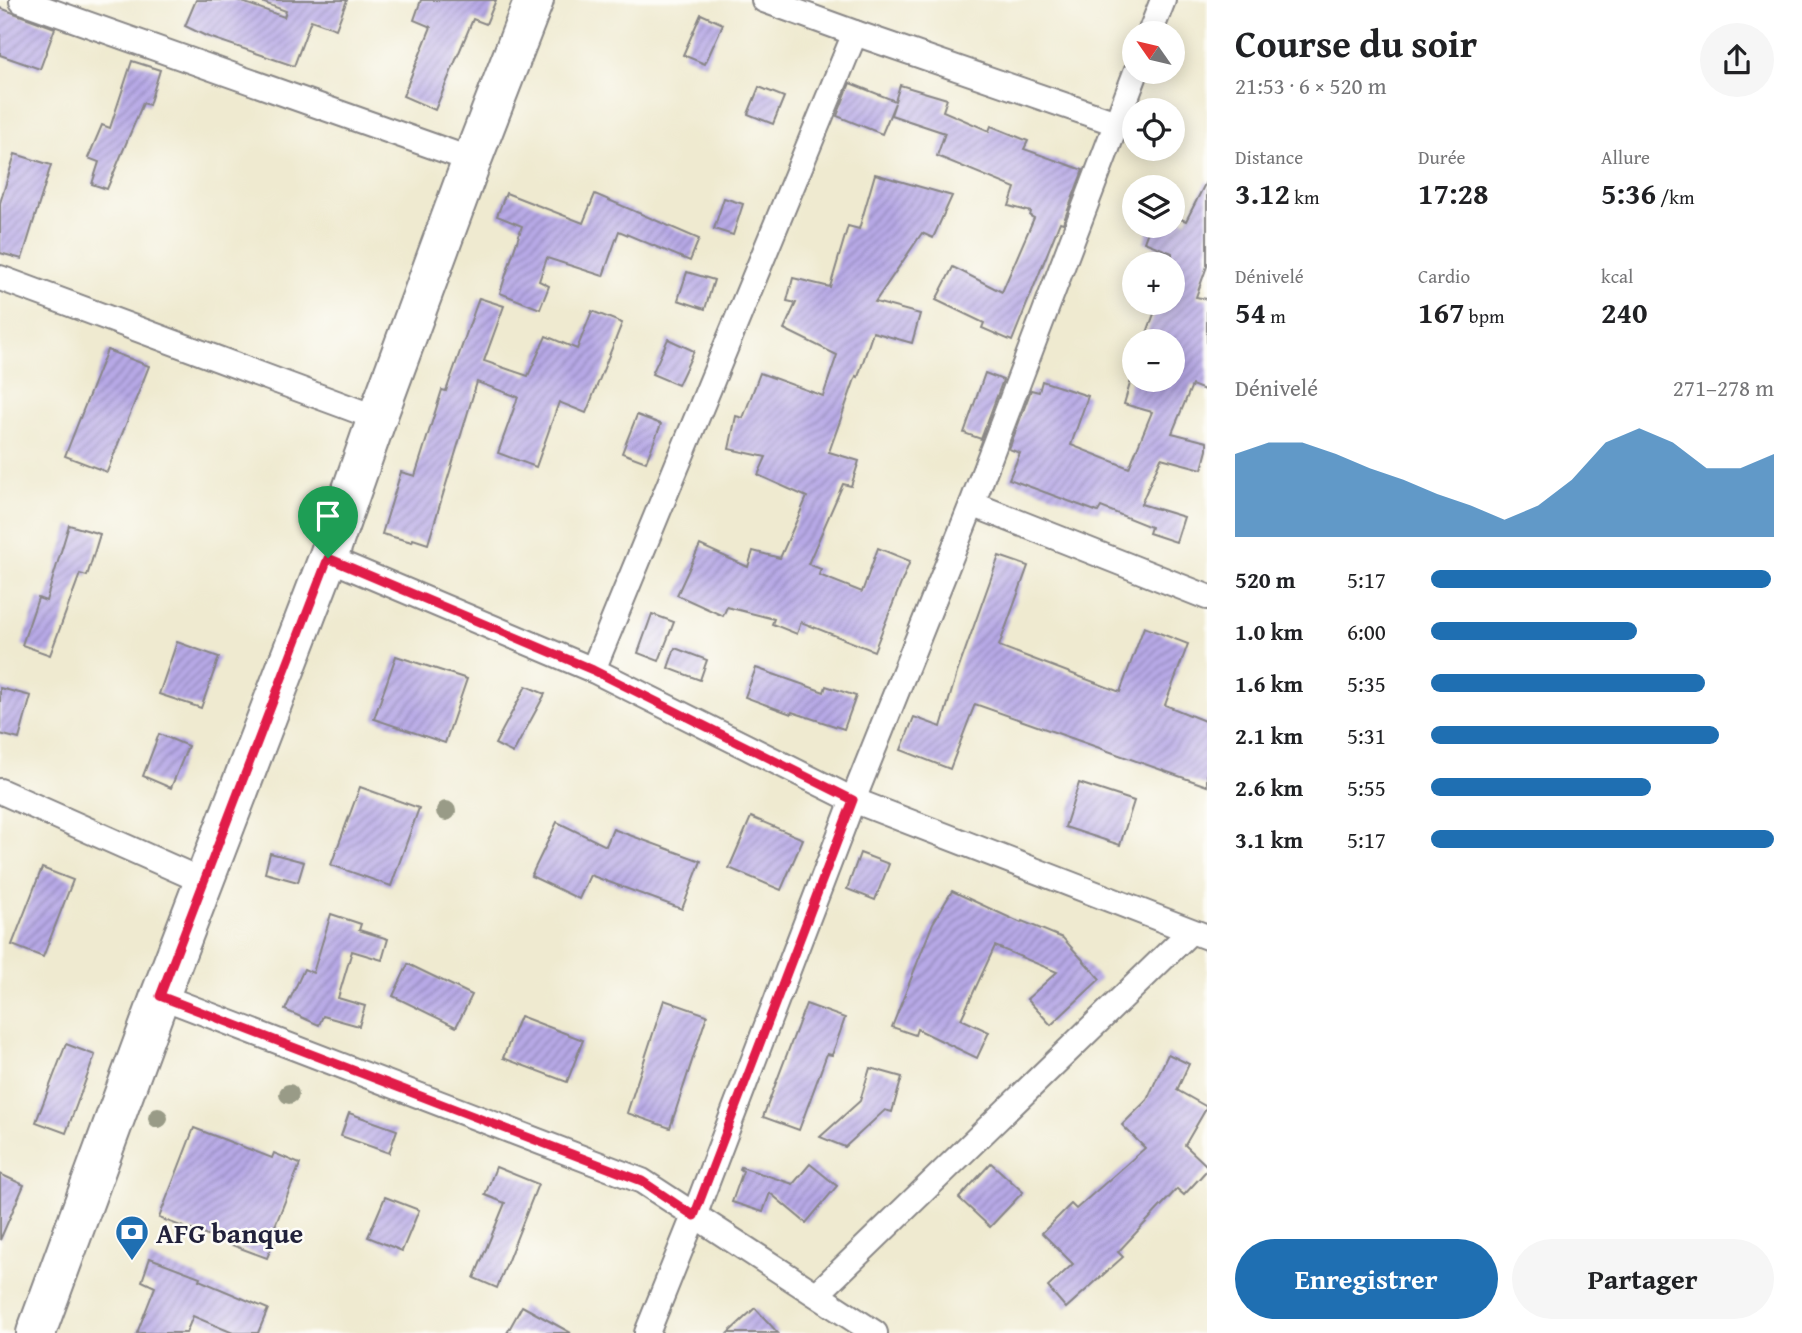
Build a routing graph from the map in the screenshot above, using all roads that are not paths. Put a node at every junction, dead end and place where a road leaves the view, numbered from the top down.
1 (534, 0) edge
2 (764, 0) edge
3 (1163, 0) edge
4 (22, 1) edge
5 (1155, 21) edge
6 (855, 33) junction
7 (1131, 84) edge
8 (1116, 122) junction
9 (472, 160) junction
10 (0, 278) edge
11 (377, 418) junction
12 (972, 505) junction
13 (328, 558) junction
14 (1207, 597) edge
15 (593, 670) junction
16 (0, 790) edge
17 (853, 800) junction
18 (205, 882) junction
19 (1199, 935) edge
20 (160, 996) junction
21 (694, 1216) junction
22 (817, 1294) junction
23 (36, 1333) edge
24 (647, 1333) edge
25 (876, 1333) edge

1 - 9 main road
2 - 6 street
3 - 5 street
4 - 9 street
6 - 8 street
6 - 15 street
7 - 8 street
8 - 12 street
9 - 11 main road
10 - 11 street
11 - 13 main road
12 - 14 street
12 - 17 street
13 - 15 street
13 - 18 main road
15 - 17 street
16 - 18 street
17 - 19 street
17 - 21 street
18 - 20 main road
19 - 22 street
20 - 21 street
20 - 23 main road
21 - 22 street
21 - 24 street
22 - 25 street

